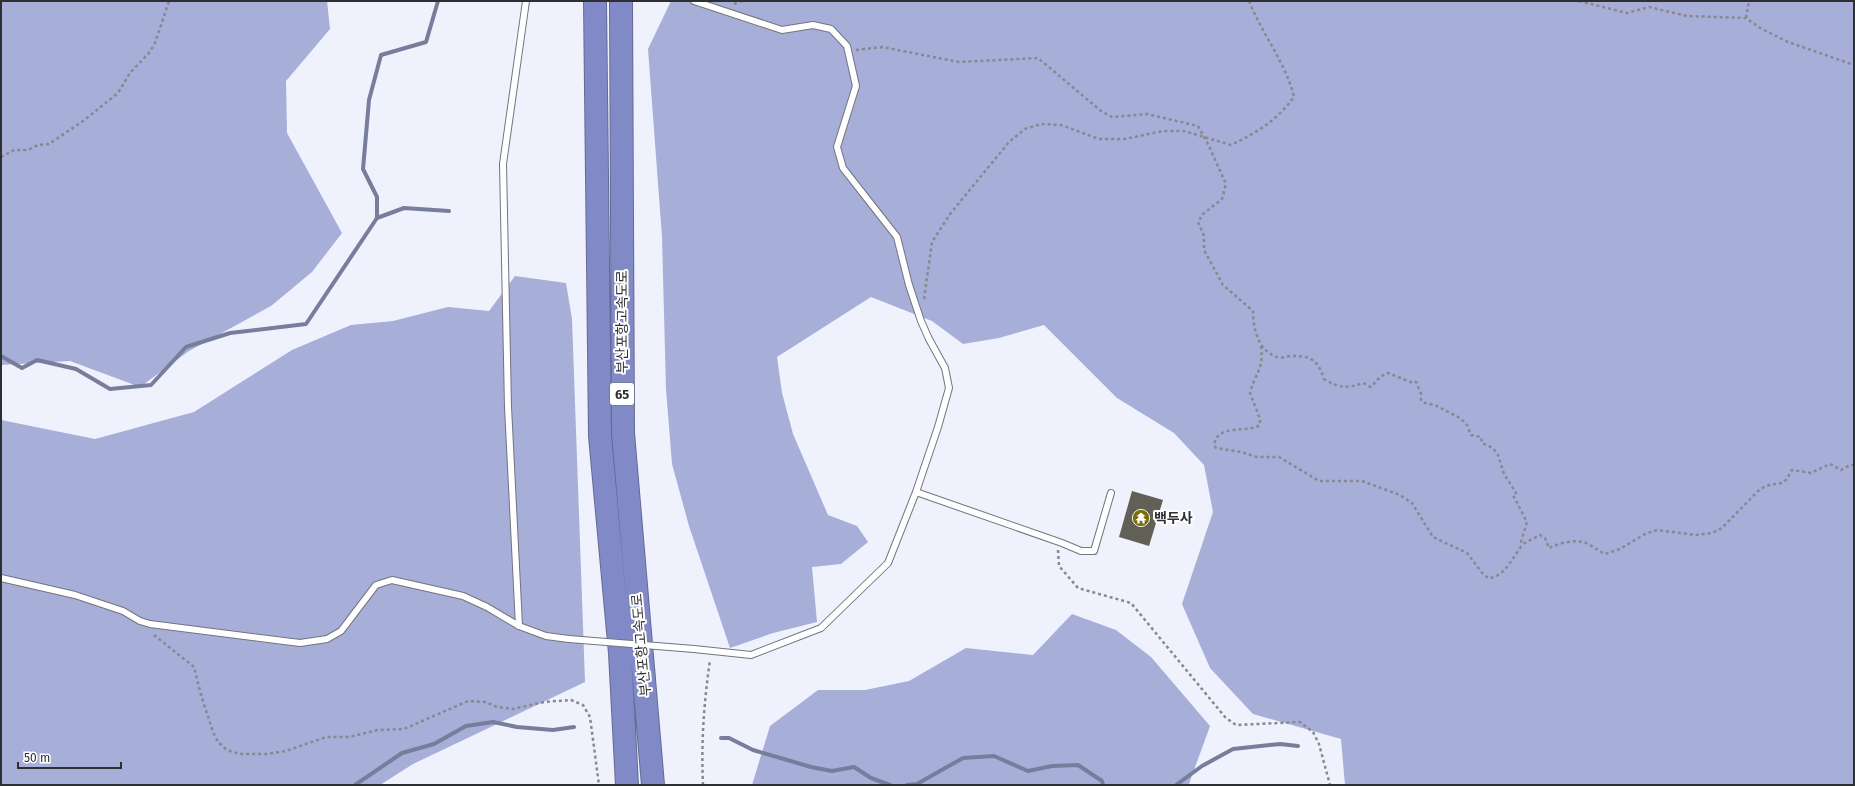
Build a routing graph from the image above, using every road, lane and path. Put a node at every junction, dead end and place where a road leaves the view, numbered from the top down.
1 (170, 1) edge
2 (526, 1) edge
3 (595, 1) edge
4 (621, 1) edge
5 (694, 1) edge
6 (1249, 1) edge
7 (1579, 1) edge
8 (1749, 1) edge
9 (1746, 18) junction
10 (848, 51) junction
11 (1854, 65) edge
12 (1204, 137) junction
13 (1, 157) edge
14 (921, 321) junction
15 (1261, 346) junction
16 (1854, 465) edge
17 (916, 492) junction
18 (1111, 493) dead end
19 (1057, 541) junction
20 (1522, 544) junction
21 (1, 578) edge
22 (150, 624) junction
23 (519, 626) junction
24 (711, 651) junction
25 (599, 785) edge
26 (627, 785) edge
27 (653, 785) edge
28 (702, 785) edge
29 (1330, 785) edge

1 - 13 path
2 - 23 lane
3 - 26 highway, 부산포항고속도로 / 65
4 - 27 highway, 부산포항고속도로 / 65
5 - 10 lane
6 - 12 path
7 - 9 path
8 - 9 path
9 - 11 path
10 - 12 path
10 - 14 lane
12 - 14 path
12 - 15 path
14 - 17 lane
15 - 20 path
15 - 20 path
16 - 20 path
17 - 19 lane
17 - 24 lane
18 - 19 lane
19 - 29 path
21 - 22 lane
22 - 23 lane
22 - 25 path
23 - 24 lane, bridge
24 - 28 path

